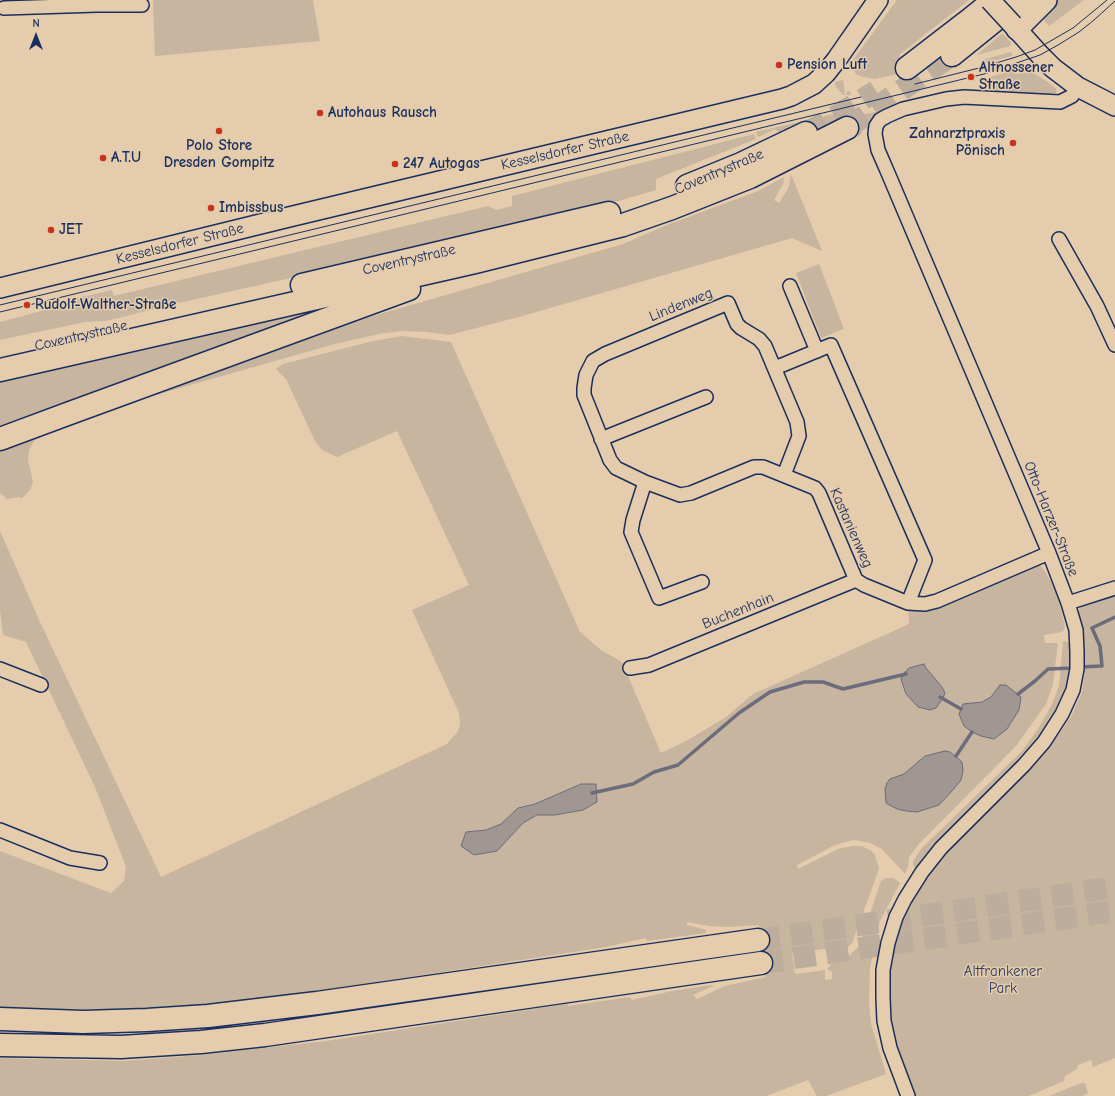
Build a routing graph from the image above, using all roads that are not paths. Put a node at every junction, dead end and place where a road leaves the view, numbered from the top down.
1 (878, 0) edge
2 (990, 0) edge
3 (994, 0) edge
4 (1020, 0) edge
5 (1046, 0) edge
6 (97, 2) edge
7 (3, 5) edge
8 (142, 5) dead end
9 (1015, 27) junction
10 (952, 55) tunnel mouth
11 (907, 68) dead end
12 (1078, 87) junction
13 (1115, 106) edge
14 (847, 128) tunnel mouth
15 (806, 133) tunnel mouth
16 (1059, 239) dead end
17 (475, 262) junction
18 (790, 286) dead end
19 (0, 288) edge
20 (1115, 345) edge
21 (817, 351) junction
22 (0, 354) edge
23 (593, 361) joint
24 (775, 368) junction
25 (0, 370) edge
26 (706, 397) dead end
27 (0, 439) edge
28 (601, 439) junction
29 (784, 476) junction
30 (646, 482) junction
31 (1049, 553) junction
32 (856, 580) junction
33 (702, 582) dead end
34 (1115, 588) edge
35 (908, 603) junction
36 (1068, 603) junction
37 (630, 668) dead end
38 (0, 669) edge
39 (41, 685) dead end
40 (0, 830) edge
41 (100, 863) dead end
42 (758, 940) tunnel mouth
43 (761, 963) tunnel mouth
44 (0, 1019) edge
45 (0, 1045) edge
46 (908, 1096) edge

1 - 19 street, Kesselsdorfer Straße
2 - 9 street, bridge
3 - 11 highway
4 - 10 highway
5 - 9 main road
6 - 7 street
6 - 8 street
9 - 12 street
12 - 13 street
12 - 31 street, Otto-Harzer-Straße
14 - 17 highway
15 - 22 highway, Coventrystraße
16 - 20 street
17 - 25 highway
17 - 27 highway
18 - 21 street
21 - 24 street
21 - 35 street
23 - 24 street, Lindenweg
23 - 28 street, Kastanienweg
24 - 29 street, Lindenweg
26 - 28 street
28 - 30 street, Kastanienweg
29 - 30 street, Kastanienweg
29 - 32 street, Kastanienweg
30 - 33 street
31 - 35 street, Kastanienweg
31 - 36 street, Otto-Harzer-Straße
32 - 35 street, Kastanienweg
32 - 37 street, Buchenhain
34 - 36 street
36 - 46 street, Otto-Harzer-Straße
38 - 39 street
40 - 41 street
42 - 44 highway
43 - 45 highway

